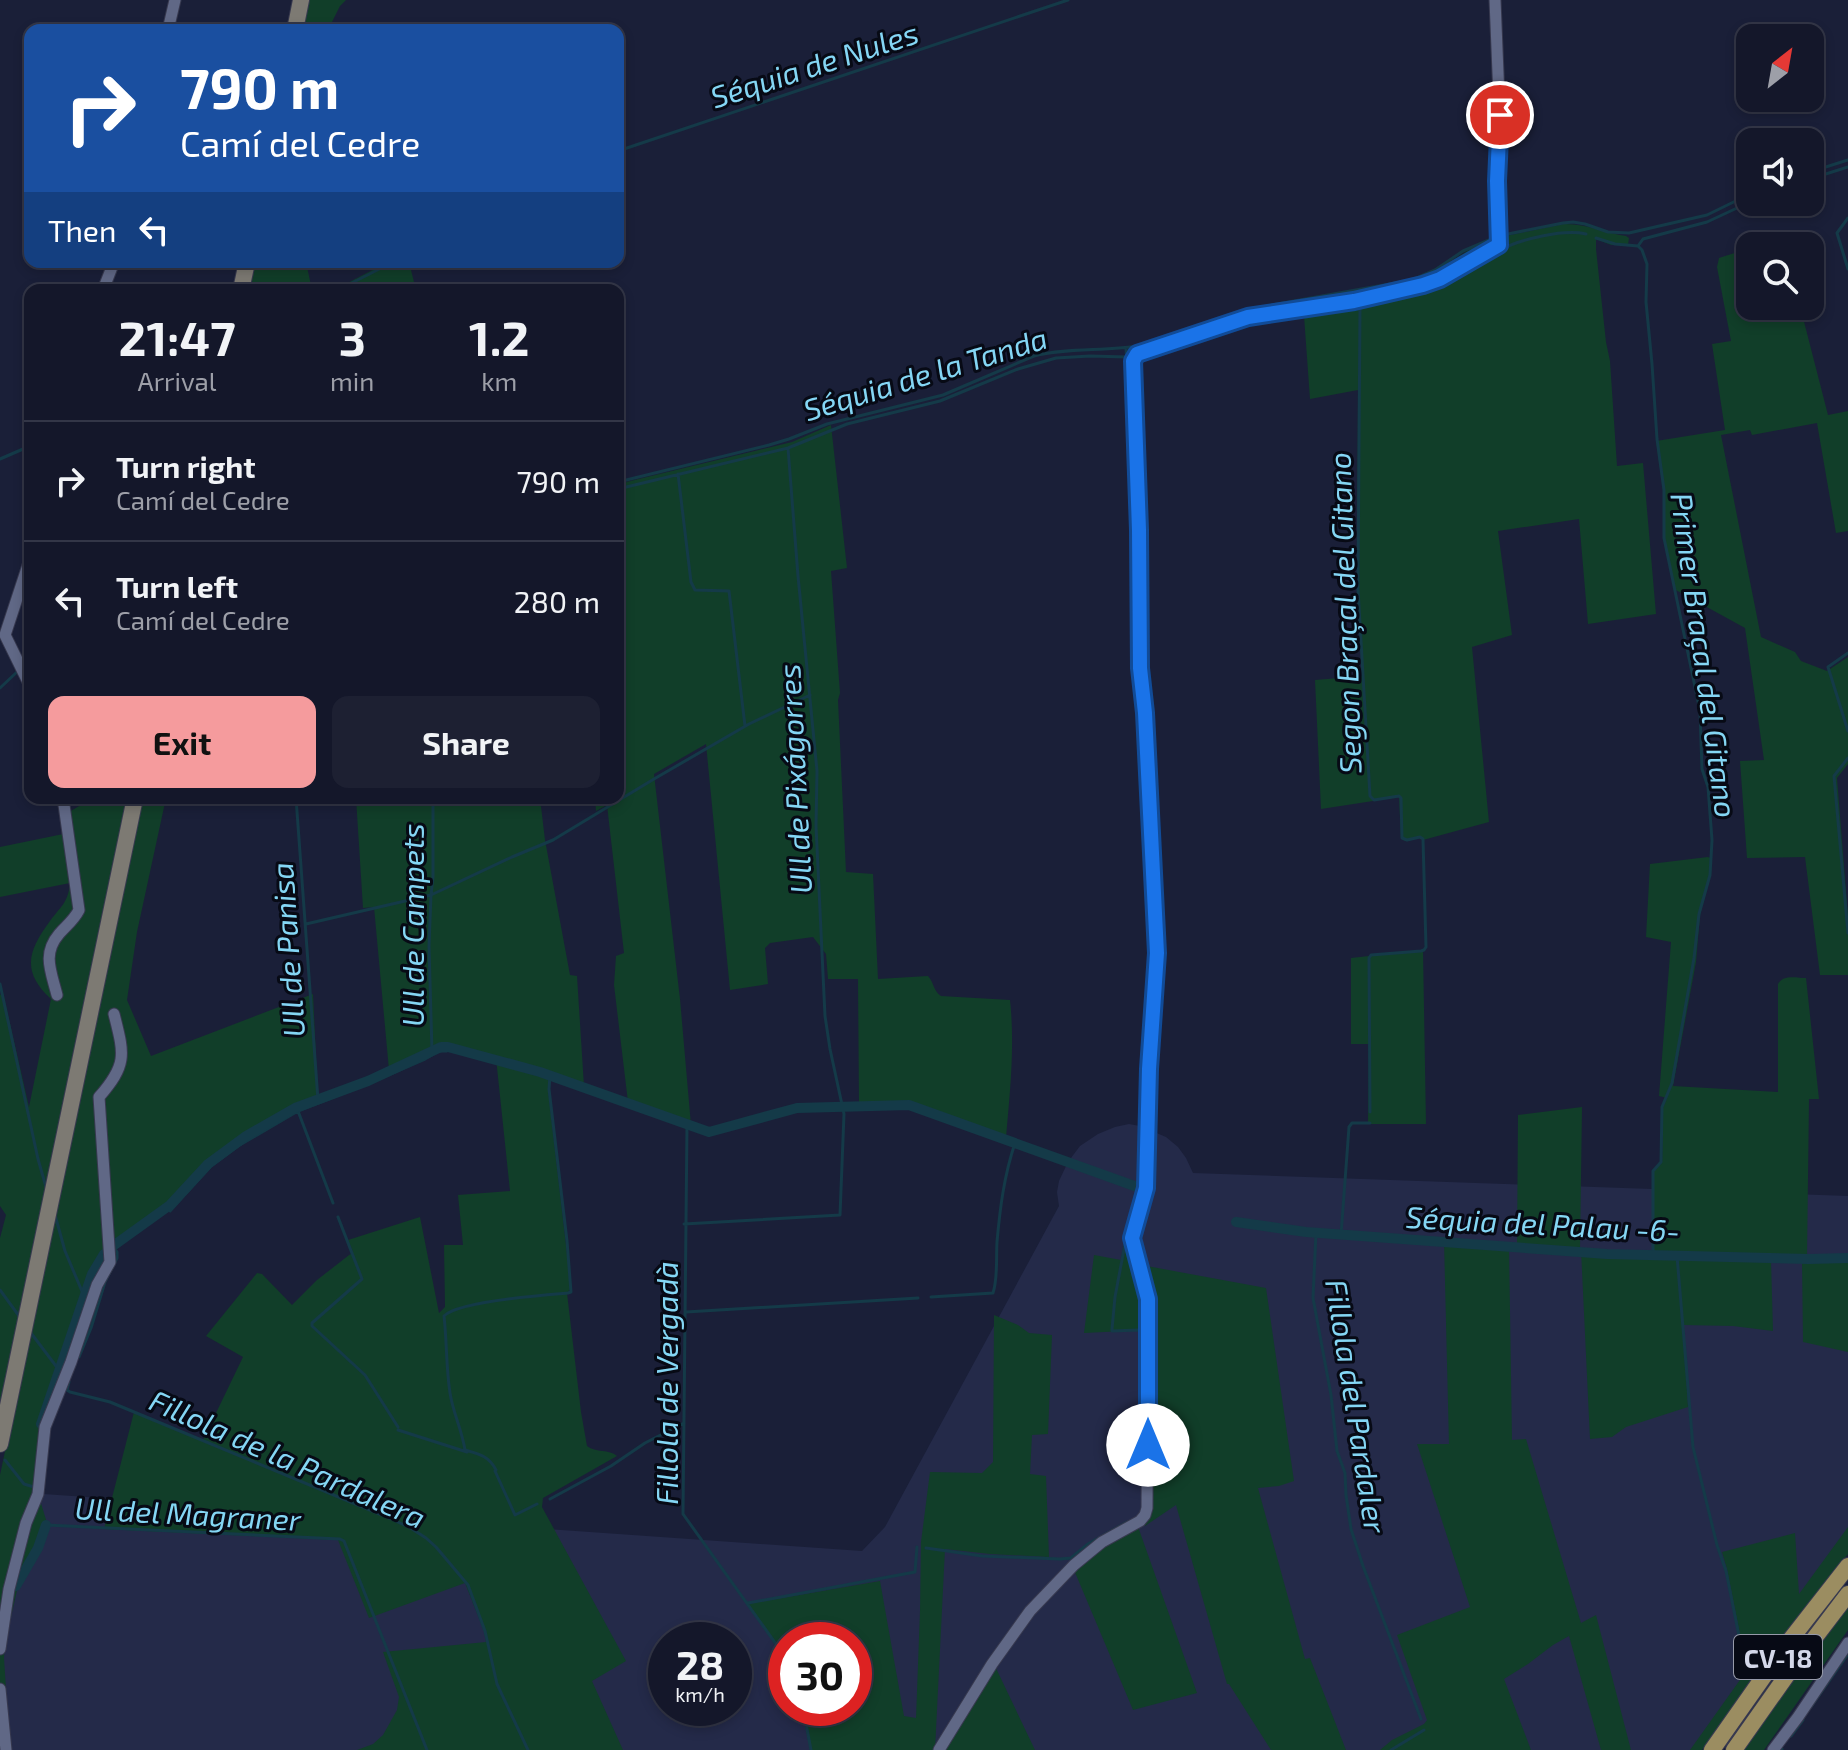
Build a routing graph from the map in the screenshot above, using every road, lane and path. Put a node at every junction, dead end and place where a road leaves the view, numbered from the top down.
1 (175, 0) edge
2 (301, 0) edge
3 (1495, 0) edge
4 (169, 24) edge
5 (296, 24) edge
6 (24, 577) edge
7 (24, 674) edge
8 (64, 804) edge
9 (134, 804) edge
10 (57, 995) dead end
11 (114, 1014) dead end
12 (0, 1444) edge
13 (1848, 1566) edge
14 (1848, 1594) edge
15 (1848, 1643) edge
16 (0, 1649) edge
17 (0, 1689) edge
18 (6, 1750) edge
19 (939, 1750) edge
20 (1712, 1750) edge
21 (1734, 1750) edge
22 (1773, 1750) edge

1 - 4 street
2 - 5 main road
3 - 19 street
6 - 7 street
8 - 10 street
9 - 12 main road
11 - 16 street
13 - 20 main road, CV-18
14 - 21 main road, CV-18
15 - 22 street
17 - 18 street

